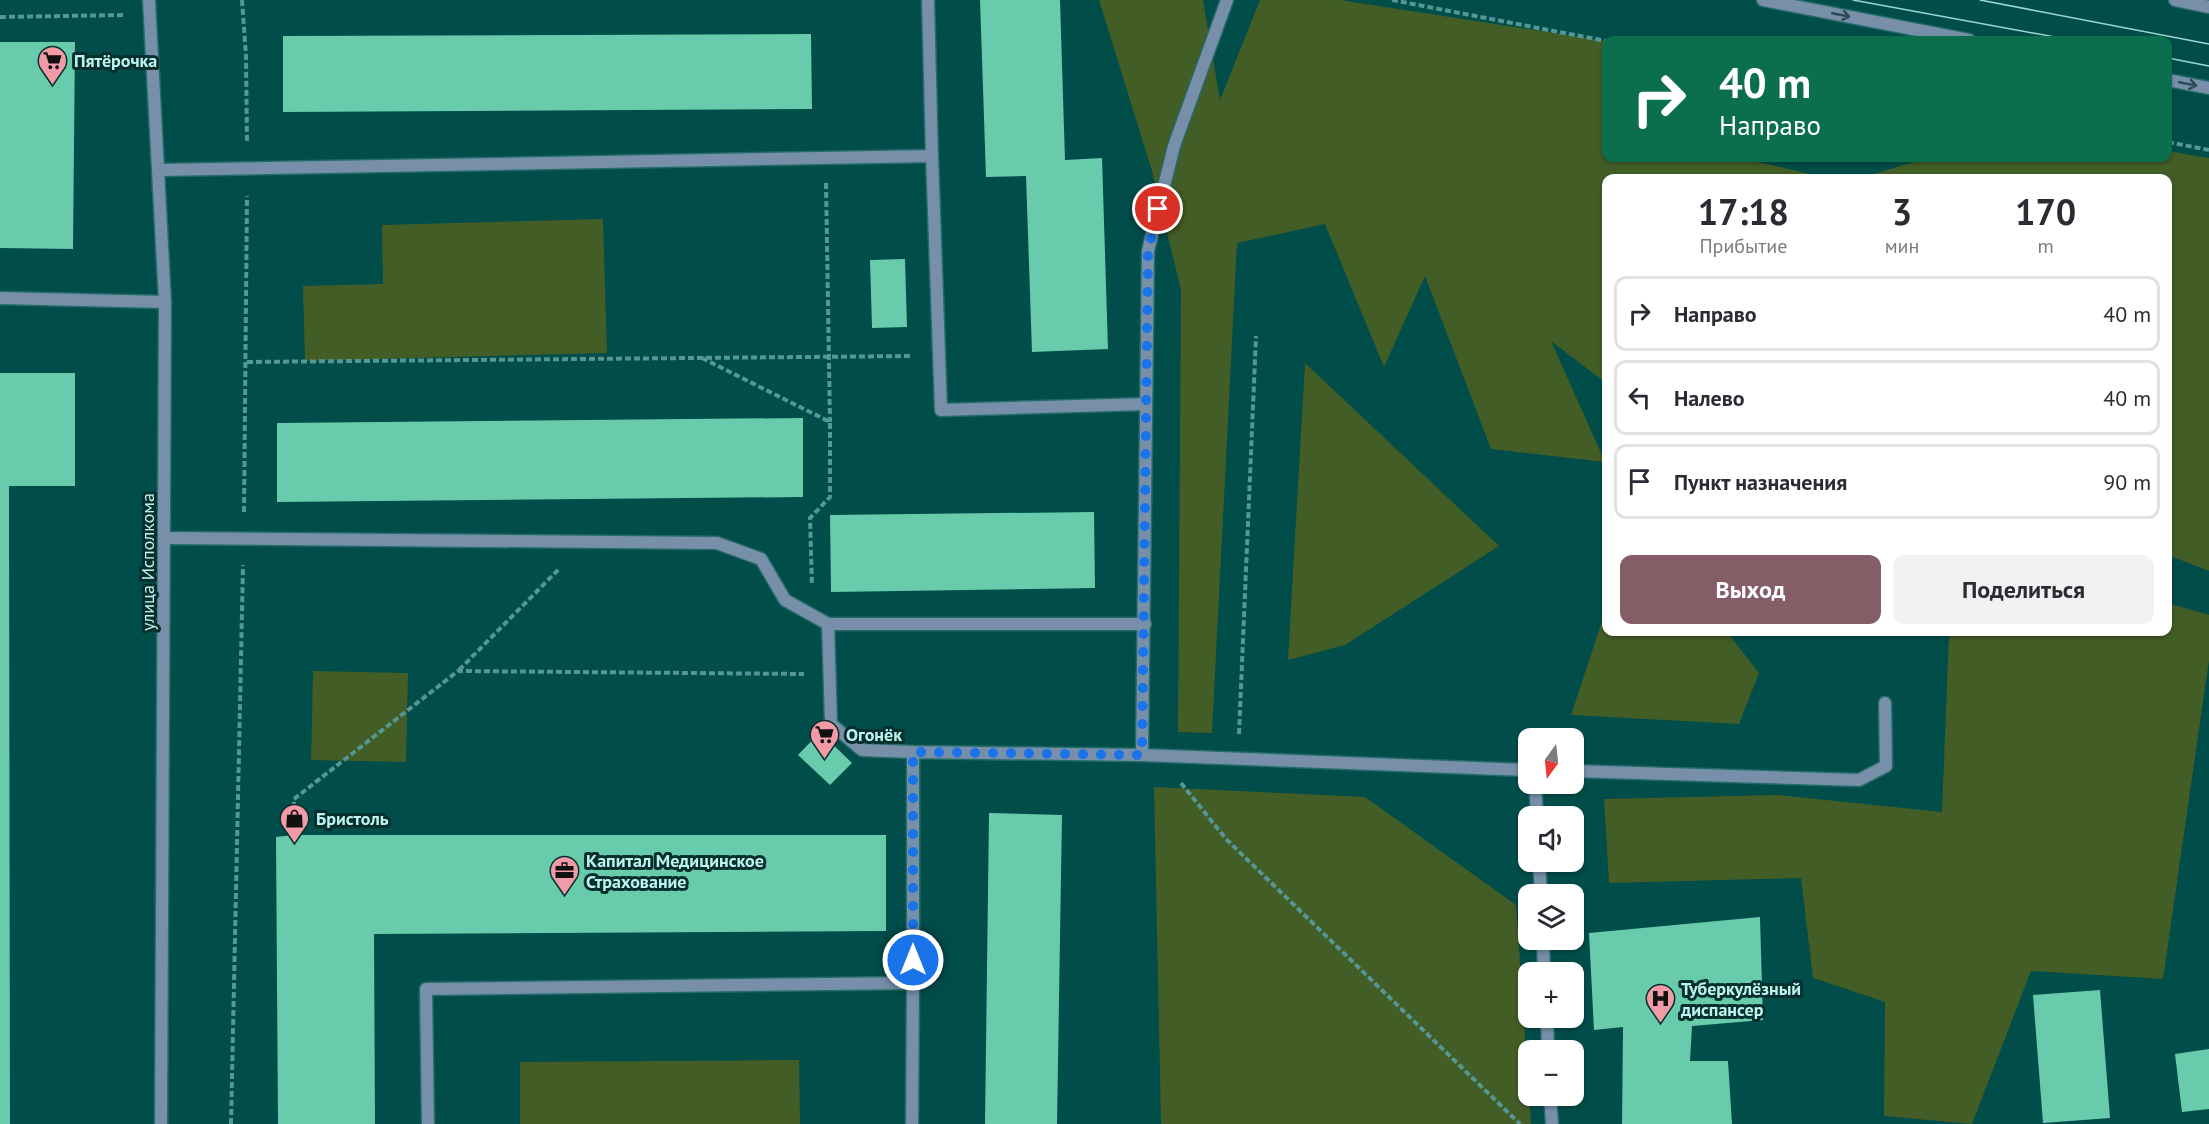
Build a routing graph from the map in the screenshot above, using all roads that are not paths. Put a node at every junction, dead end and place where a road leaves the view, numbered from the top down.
1 (149, 0) edge
2 (928, 0) edge
3 (1227, 0) edge
4 (1763, 0) edge
5 (2175, 0) edge
6 (2209, 7) edge
7 (1948, 36) edge
8 (2172, 81) edge
9 (2209, 88) edge
10 (932, 156) junction
11 (159, 170) junction
12 (0, 298) edge
13 (165, 302) junction
14 (1146, 404) junction
15 (165, 538) junction
16 (828, 624) junction
17 (1145, 624) junction
18 (1885, 703) dead end
19 (913, 752) junction
20 (1142, 755) junction
21 (1518, 770) edge
22 (1584, 771) edge
23 (913, 983) junction
24 (1551, 1106) edge
25 (161, 1124) edge
26 (428, 1124) edge
27 (912, 1124) edge
28 (1552, 1124) edge

1 - 11 street, улица Исполкома
2 - 10 street
3 - 14 street
4 -> 7 street
5 - 6 street
8 -> 9 street
10 - 11 street
10 - 14 street
11 - 13 street, улица Исполкома
12 - 13 street
13 - 15 street, улица Исполкома
14 - 17 street
15 - 16 street
15 - 25 street, улица Исполкома
16 - 17 street
16 - 19 street
17 - 20 street
18 - 22 street
19 - 20 street
19 - 23 street
20 - 21 street
23 - 26 street
23 - 27 street
24 - 28 street

